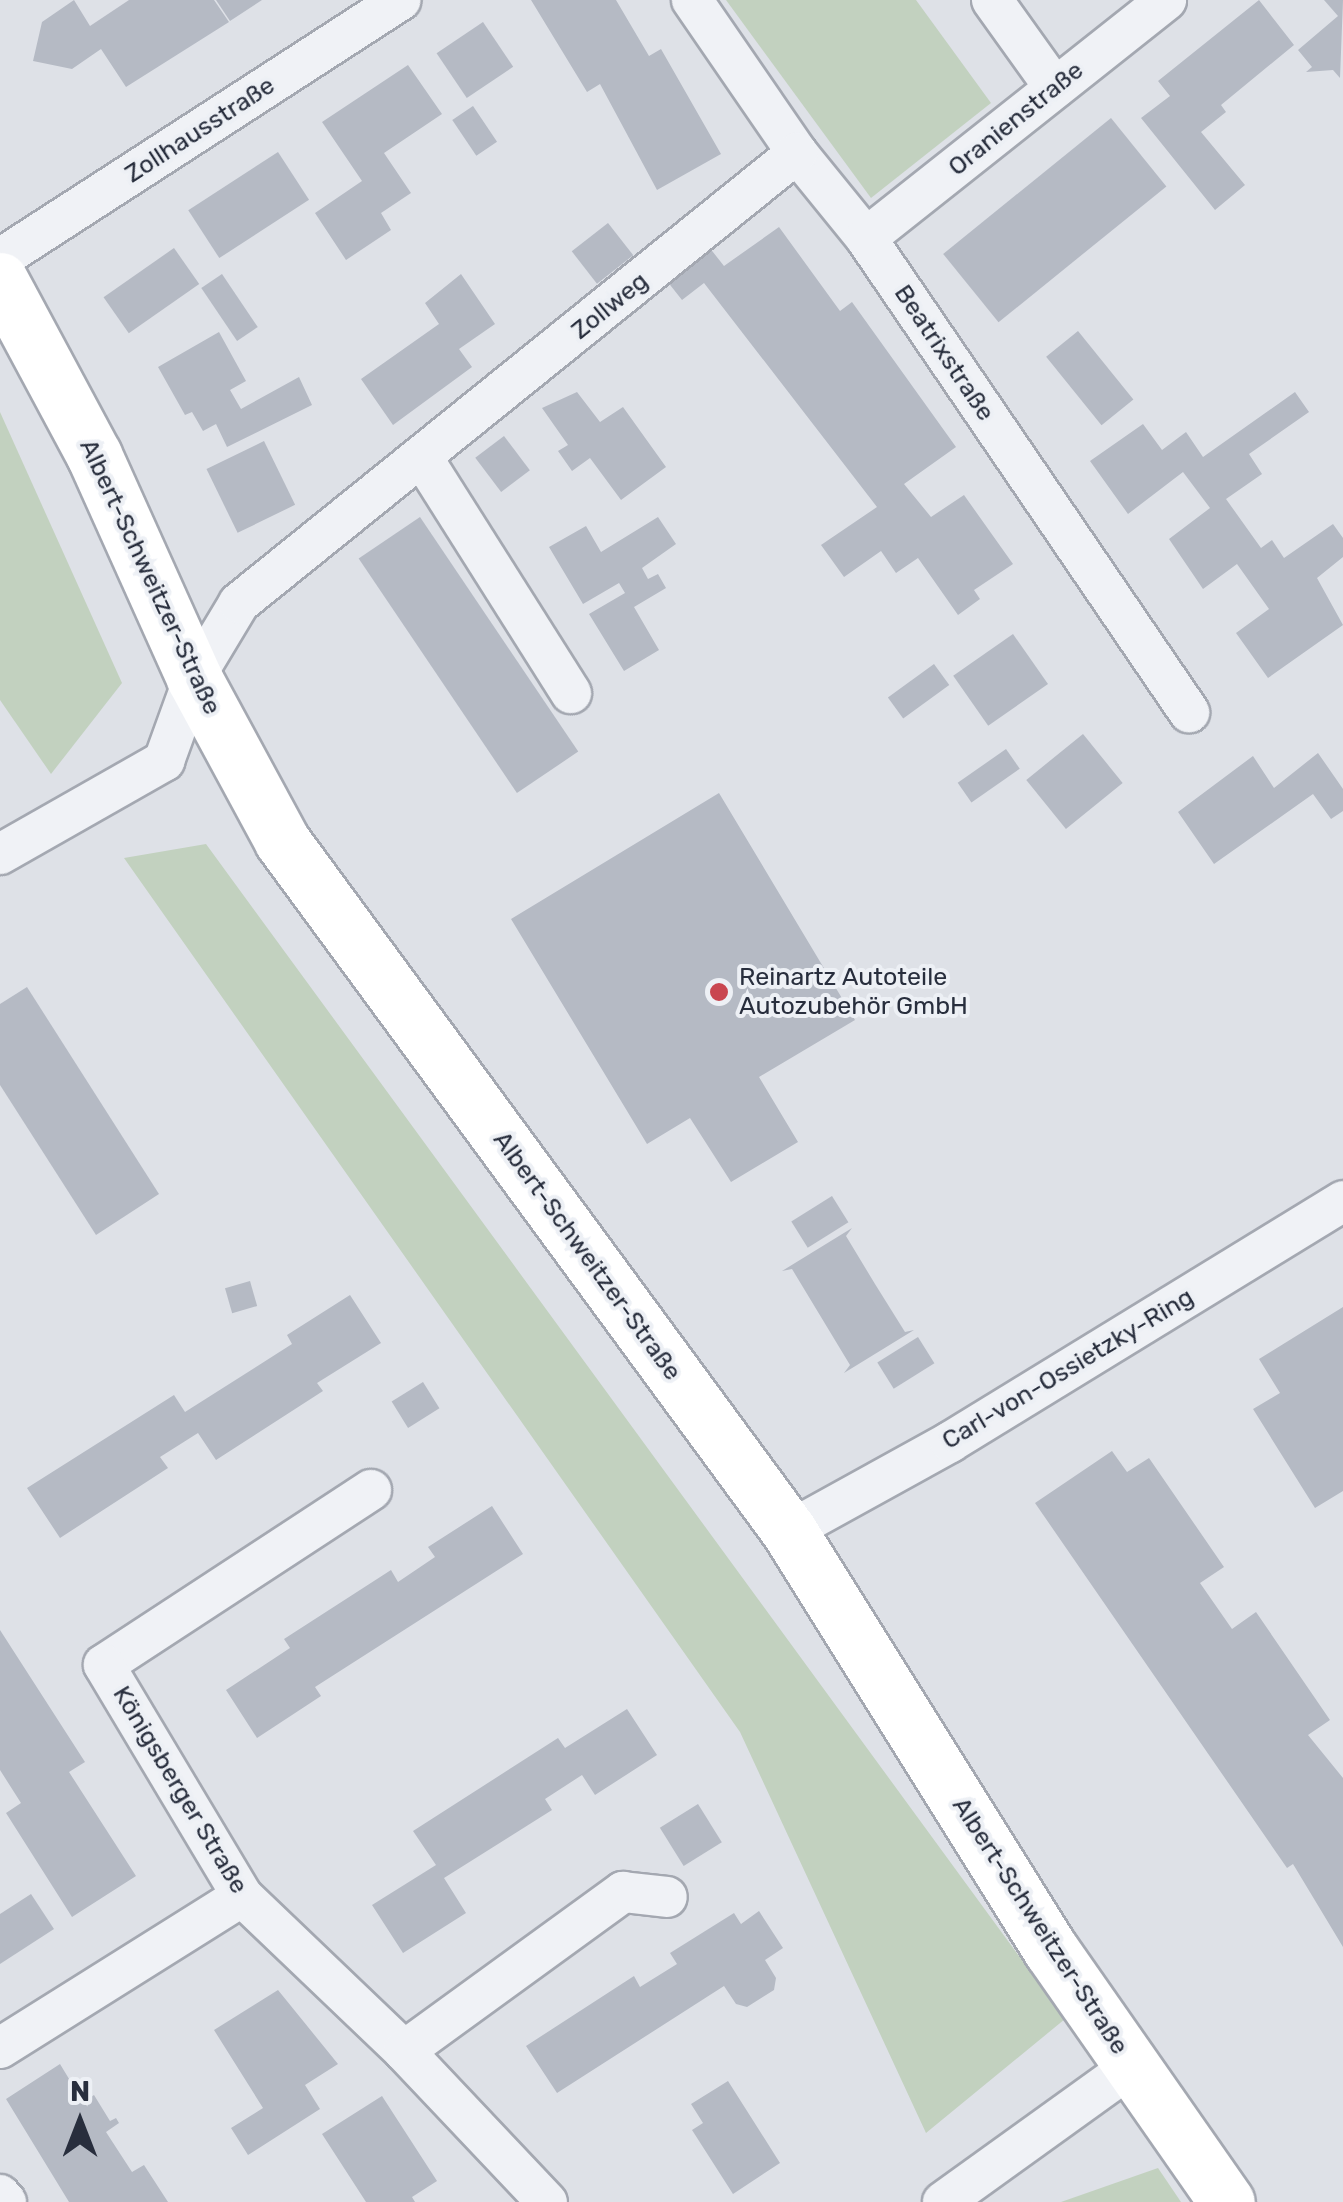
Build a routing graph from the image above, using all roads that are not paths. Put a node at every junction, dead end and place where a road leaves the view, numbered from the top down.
1 (400, 0) edge
2 (692, 0) edge
3 (992, 0) edge
4 (1166, 0) edge
5 (1055, 88) junction
6 (798, 153) junction
7 (866, 238) junction
8 (0, 260) edge
9 (0, 280) edge
10 (423, 459) junction
11 (194, 678) junction
12 (570, 693) dead end
13 (1189, 712) dead end
14 (0, 854) edge
15 (1343, 1201) edge
16 (372, 1490) dead end
17 (789, 1531) junction
18 (242, 1896) junction
19 (667, 1897) dead end
20 (0, 2048) edge
21 (404, 2051) junction
22 (1132, 2066) junction
23 (0, 2195) edge
24 (6, 2202) edge
25 (547, 2202) edge
26 (944, 2202) edge
27 (1228, 2202) edge

1 - 8 street, Zollhausstraße
2 - 6 street, Beatrixstraße
3 - 5 street
4 - 5 street, Oranienstraße
5 - 7 street, Oranienstraße
6 - 7 street, Beatrixstraße
6 - 10 street, Zollweg
7 - 13 street, Beatrixstraße
9 - 11 street, Albert-Schweitzer-Straße
10 - 11 street, Zollweg
10 - 12 street
11 - 14 street, Zollweg
11 - 17 street, Albert-Schweitzer-Straße
15 - 17 street, Carl-von-Ossietzky-Ring
16 - 18 street, Königsberger Straße
17 - 22 street, Albert-Schweitzer-Straße
18 - 20 street
18 - 21 street, Königsberger Straße
19 - 21 street
21 - 25 street, Königsberger Straße
22 - 26 street
22 - 27 street, Albert-Schweitzer-Straße
23 - 24 street

